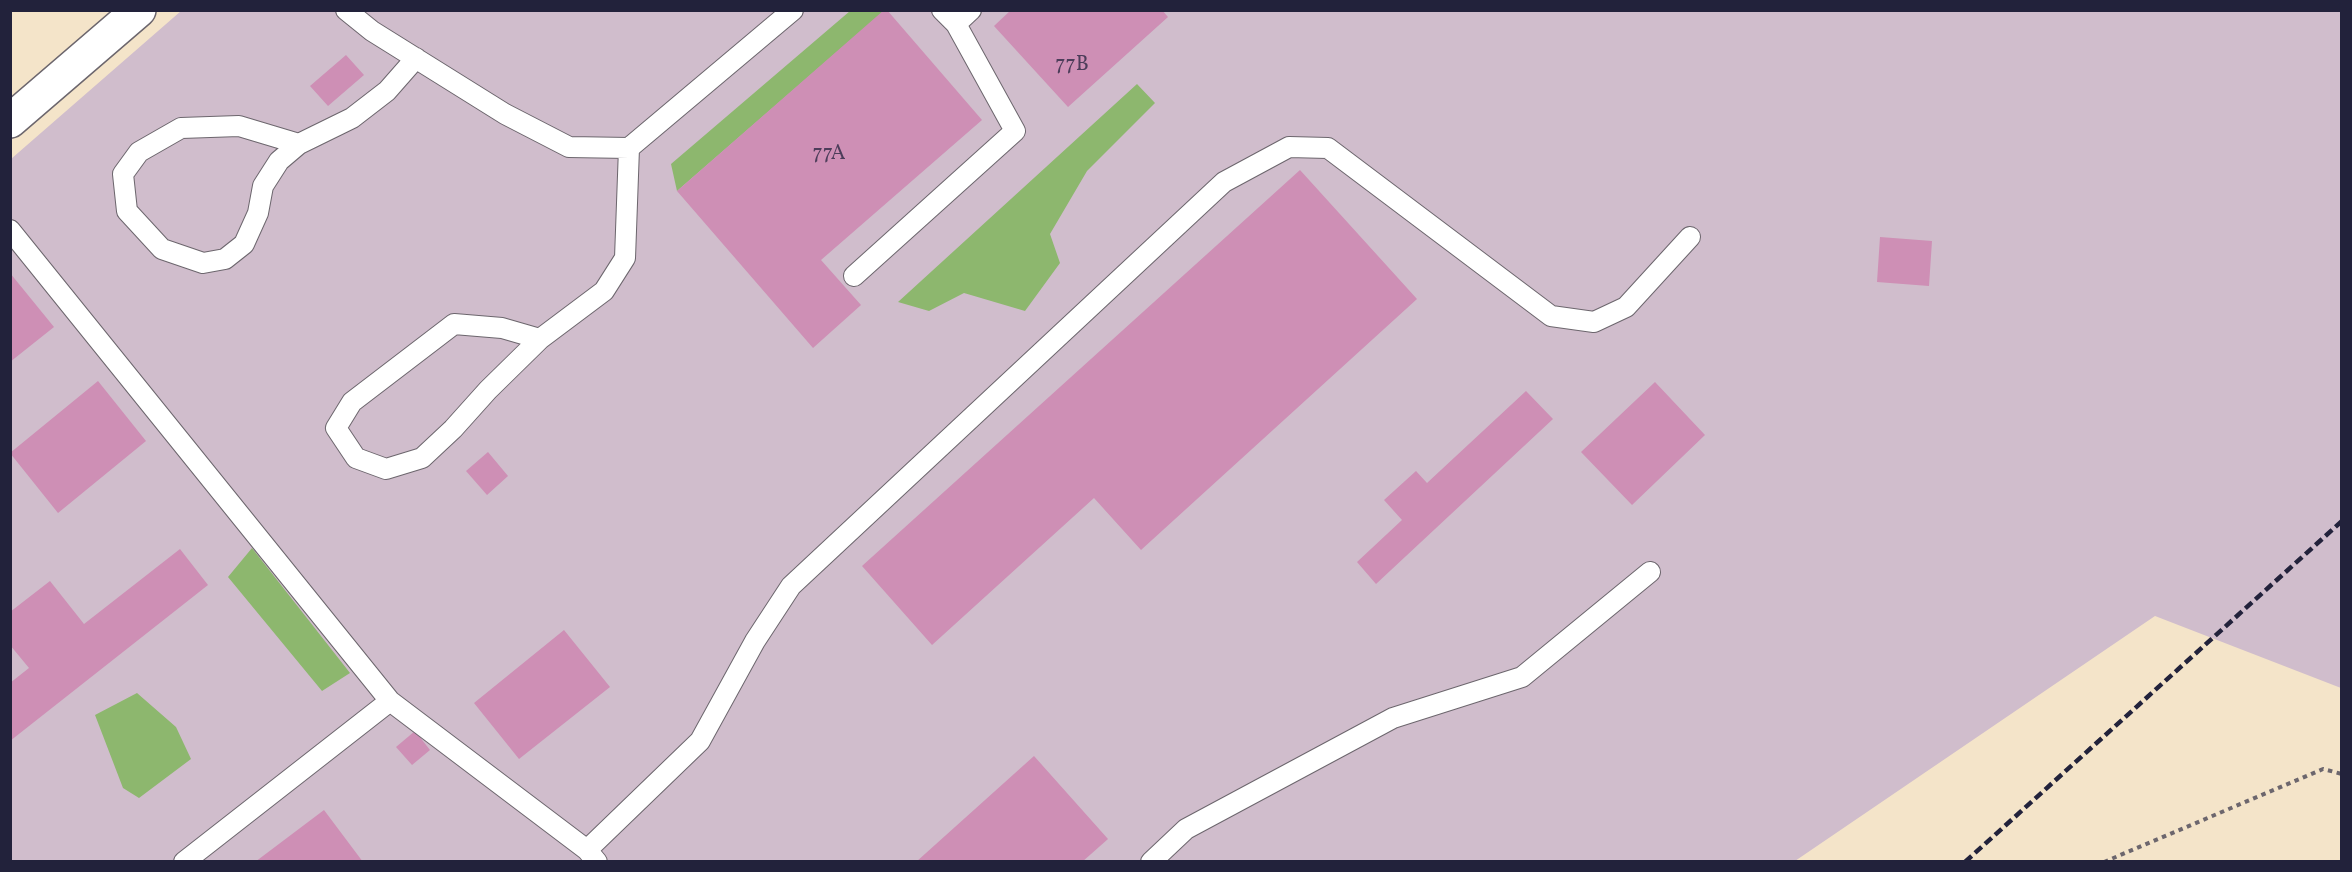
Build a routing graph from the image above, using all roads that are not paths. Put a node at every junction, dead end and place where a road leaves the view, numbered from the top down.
1 (139, 10) edge
2 (346, 10) edge
3 (793, 10) edge
4 (971, 10) edge
5 (949, 17) edge
6 (416, 58) junction
7 (10, 121) edge
8 (299, 144) junction
9 (630, 148) junction
10 (10, 230) edge
11 (1690, 237) dead end
12 (854, 276) dead end
13 (540, 339) junction
14 (1650, 572) dead end
15 (390, 701) junction
16 (592, 856) edge
17 (184, 861) edge
18 (1150, 861) edge

1 - 7 street
2 - 6 lane
3 - 9 lane
4 - 5 lane
5 - 12 lane
6 - 8 lane
6 - 9 lane
8 - 8 lane
9 - 13 lane
10 - 15 lane
11 - 16 lane
13 - 13 lane
14 - 18 lane
15 - 16 lane
15 - 17 lane

